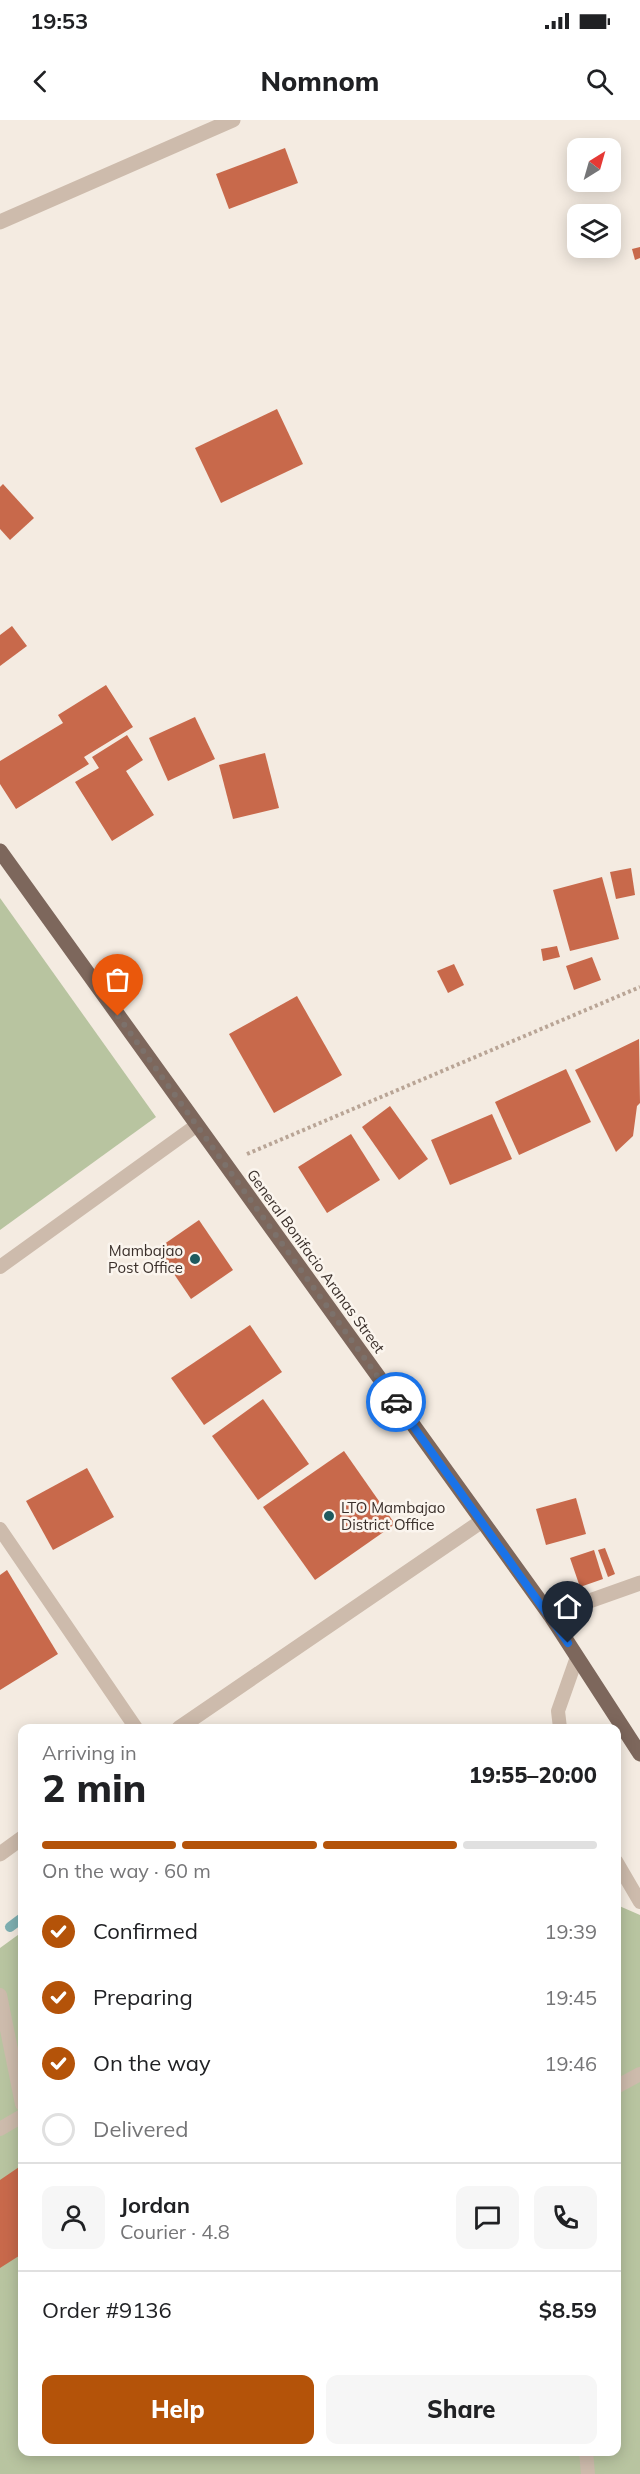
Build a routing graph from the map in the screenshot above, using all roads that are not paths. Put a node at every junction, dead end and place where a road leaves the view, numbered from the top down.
1 (233, 120) edge
2 (0, 222) edge
3 (0, 851) edge
4 (196, 1125) junction
5 (0, 1267) edge
6 (482, 1521) junction
7 (0, 1529) edge
8 (640, 1583) edge
9 (550, 1615) junction
10 (577, 1657) junction
11 (133, 1724) edge
12 (184, 1724) edge
13 (560, 1724) edge
14 (621, 1724) edge
15 (621, 1725) edge
16 (640, 1754) edge
17 (18, 1841) edge
18 (0, 1854) edge
19 (621, 1870) edge
20 (640, 1902) edge
21 (0, 1995) edge
22 (640, 2074) edge
23 (18, 2083) edge
24 (621, 2084) edge
25 (18, 2118) edge
26 (0, 2129) edge
27 (586, 2456) edge
28 (588, 2474) edge

1 - 2 street
3 - 4 main road, General Bonifacio Aranas Street
4 - 5 lane
4 - 6 main road, General Bonifacio Aranas Street
6 - 9 main road, General Bonifacio Aranas Street
6 - 12 street
7 - 11 lane
8 - 9 street
9 - 10 main road, General Bonifacio Aranas Street
10 - 13 lane
10 - 14 main road, General Bonifacio Aranas Street
15 - 16 main road, General Bonifacio Aranas Street
17 - 18 street
19 - 20 lane
21 - 23 lane
22 - 24 lane
25 - 26 lane
27 - 28 lane

